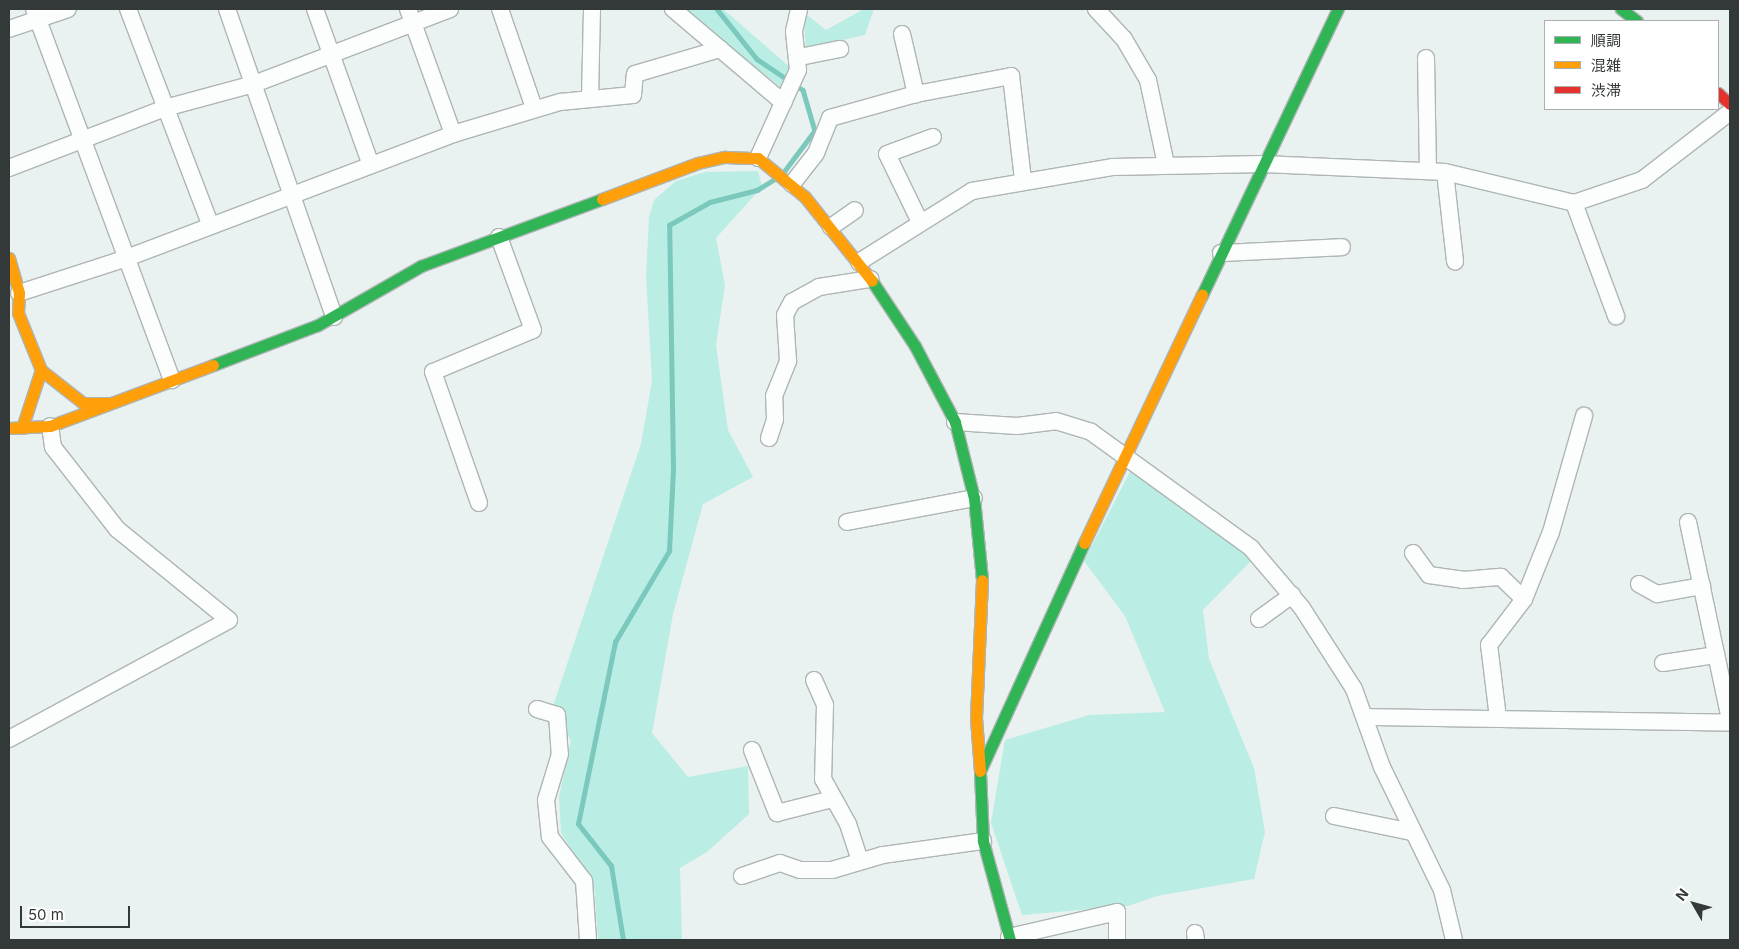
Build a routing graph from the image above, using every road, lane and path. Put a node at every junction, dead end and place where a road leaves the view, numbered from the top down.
1 (68, 9) edge
2 (128, 9) edge
3 (227, 9) edge
4 (315, 9) edge
5 (450, 9) edge
6 (500, 9) edge
7 (592, 9) edge
8 (674, 9) edge
9 (799, 9) edge
10 (1096, 9) edge
11 (1338, 9) edge
12 (1621, 9) edge
13 (36, 14) edge
14 (410, 16) edge
15 (1636, 20) edge
16 (9, 29) edge
17 (902, 34) dead end
18 (720, 49) junction
19 (840, 49) dead end
20 (331, 54) junction
21 (1426, 58) dead end
22 (799, 64) junction
23 (254, 84) junction
24 (916, 94) junction
25 (1719, 94) edge
26 (590, 98) junction
27 (786, 98) junction
28 (1730, 104) edge
29 (165, 108) junction
30 (534, 108) junction
31 (1730, 112) edge
32 (453, 134) junction
33 (933, 137) dead end
34 (86, 138) junction
35 (758, 158) junction
36 (1263, 164) junction
37 (371, 165) junction
38 (1166, 165) junction
39 (9, 168) edge
40 (1436, 172) junction
41 (1023, 180) junction
42 (792, 184) junction
43 (290, 198) junction
44 (1574, 203) junction
45 (855, 210) dead end
46 (919, 220) junction
47 (210, 224) junction
48 (831, 227) junction
49 (499, 237) junction
50 (1342, 247) dead end
51 (1221, 253) junction
52 (9, 258) edge
53 (127, 258) junction
54 (1455, 261) dead end
55 (859, 262) junction
56 (870, 279) junction
57 (20, 293) junction
58 (14, 313) edge
59 (1616, 316) dead end
60 (334, 317) junction
61 (41, 370) junction
62 (172, 380) junction
63 (118, 402) junction
64 (1584, 416) dead end
65 (955, 422) junction
66 (50, 426) junction
67 (9, 428) edge
68 (22, 428) junction
69 (769, 438) dead end
70 (1126, 454) junction
71 (974, 498) junction
72 (479, 503) dead end
73 (847, 522) dead end
74 (1688, 522) dead end
75 (1413, 553) dead end
76 (1640, 584) dead end
77 (1702, 586) junction
78 (1292, 595) junction
79 (1524, 599) junction
80 (1259, 619) dead end
81 (1716, 655) junction
82 (1663, 664) dead end
83 (814, 680) dead end
84 (537, 709) dead end
85 (1366, 717) junction
86 (1498, 718) junction
87 (1730, 722) edge
88 (9, 739) edge
89 (752, 750) dead end
90 (980, 771) junction
91 (832, 799) junction
92 (1334, 816) dead end
93 (1412, 832) junction
94 (983, 841) junction
95 (860, 860) junction
96 (742, 876) dead end
97 (1009, 938) edge
98 (588, 940) edge
99 (1117, 940) edge
100 (1454, 940) edge

1 - 13 street
2 - 29 street
3 - 23 street
4 - 20 street
5 - 14 street
6 - 30 street
7 - 26 street
8 - 18 street
9 - 22 street
10 - 38 street
11 - 36 street
12 - 15 street
13 - 16 street
13 - 34 street
14 - 20 street
14 - 32 street
17 - 24 street
18 - 26 street
18 - 27 street
19 - 22 street
20 - 23 street
20 - 37 street
21 - 40 street
22 - 27 street
23 - 29 street
23 - 43 street
24 - 41 street
24 - 42 street
25 - 28 street
26 - 30 street
27 - 35 street
29 - 34 street
29 - 47 street
30 - 32 street
31 - 44 street
32 - 37 street
33 - 46 street
34 - 39 street
34 - 53 street
35 - 42 street
35 - 49 street
36 - 38 street
36 - 40 street
36 - 51 street
37 - 43 street
38 - 41 street
40 - 44 street
40 - 54 street
41 - 46 street
42 - 48 street
43 - 47 street
43 - 60 street
44 - 59 street
45 - 48 street
46 - 55 street
47 - 53 street
48 - 55 street
49 - 60 street
49 - 72 street
50 - 51 street
51 - 70 street
52 - 57 street
53 - 57 street
53 - 62 street
55 - 56 street
56 - 65 street
56 - 69 street
57 - 58 street
58 - 61 street
60 - 62 street
61 - 63 street
61 - 68 street
62 - 63 street
63 - 66 street
64 - 79 street
65 - 70 street
65 - 71 street
66 - 68 street
66 - 88 street
67 - 68 street
70 - 78 street
70 - 90 street
71 - 73 street
71 - 90 street
74 - 77 street
75 - 79 street
76 - 77 street
77 - 81 street
78 - 80 street
78 - 85 street
79 - 86 street
81 - 82 street
81 - 87 street
83 - 91 street
84 - 98 street
85 - 86 street
85 - 93 street
86 - 87 street
89 - 91 street
90 - 94 street
91 - 95 street
92 - 93 street
93 - 100 street
94 - 95 street
94 - 97 street
95 - 96 street
97 - 99 street

